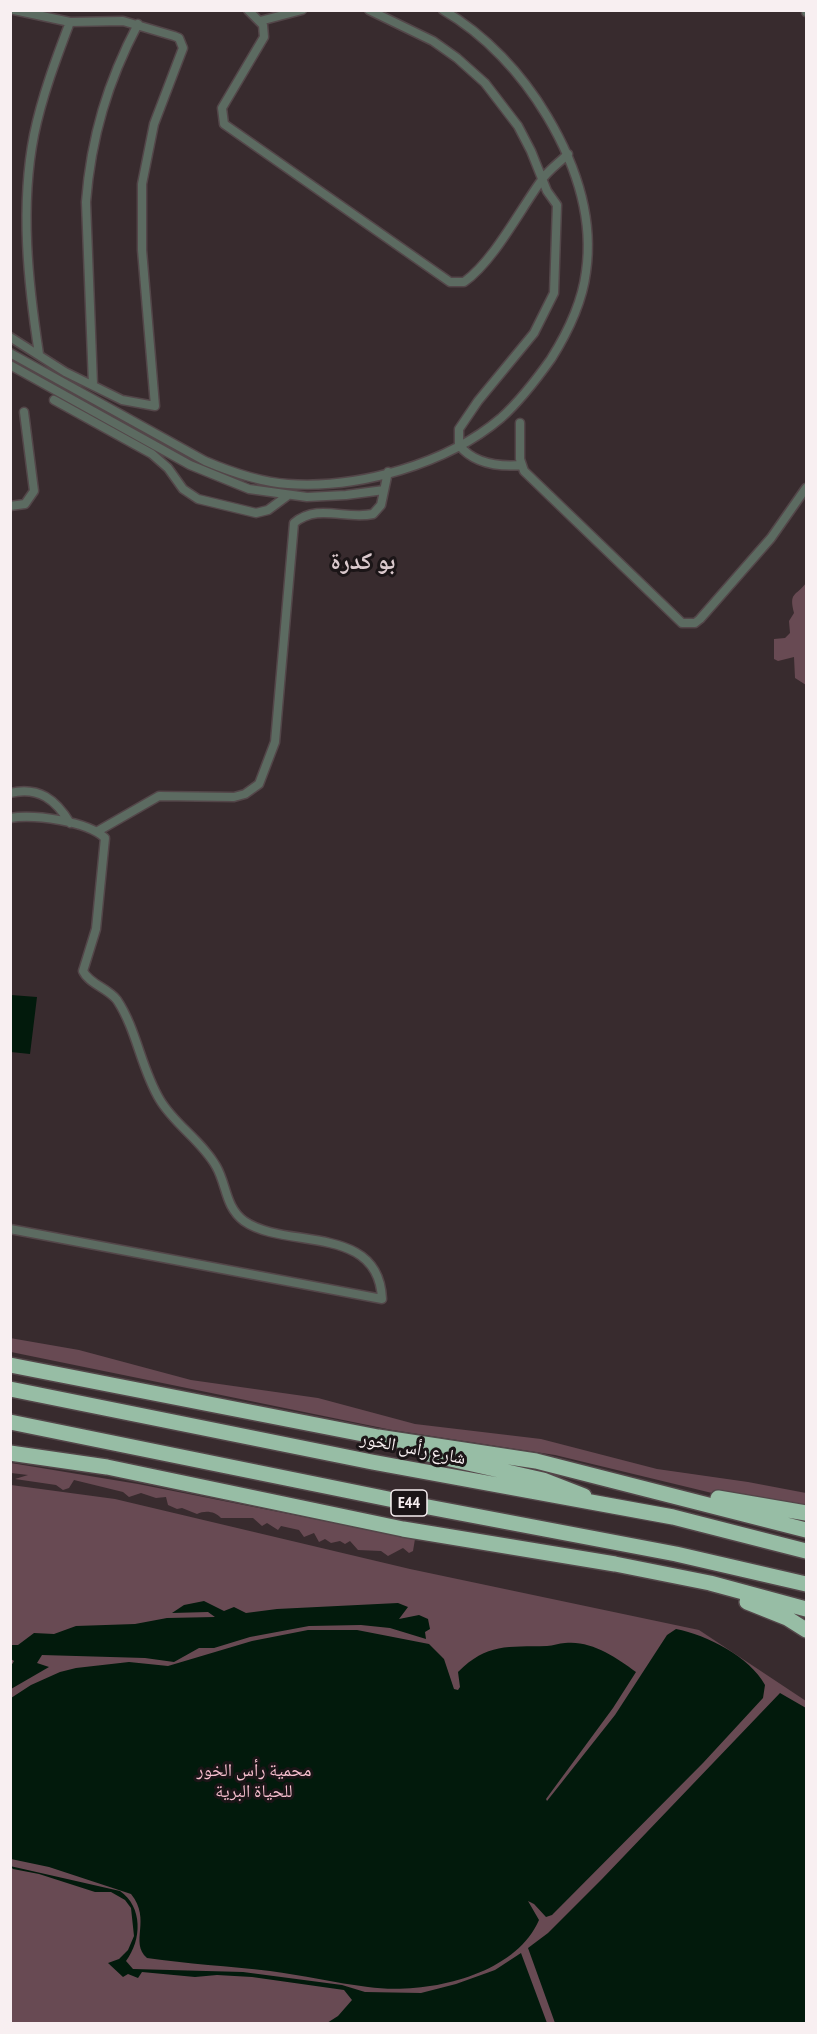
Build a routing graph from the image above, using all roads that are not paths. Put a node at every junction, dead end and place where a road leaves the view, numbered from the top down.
1 (14, 10) edge
2 (249, 10) edge
3 (302, 10) edge
4 (369, 10) edge
5 (443, 10) edge
6 (455, 10) edge
7 (459, 20) junction
8 (260, 21) junction
9 (70, 22) junction
10 (138, 24) junction
11 (568, 154) junction
12 (542, 179) junction
13 (10, 337) edge
14 (10, 353) edge
15 (39, 354) junction
16 (10, 365) edge
17 (93, 385) junction
18 (54, 400) dead end
19 (129, 403) junction
20 (24, 412) dead end
21 (123, 414) junction
22 (520, 423) dead end
23 (116, 424) junction
24 (459, 445) junction
25 (522, 465) junction
26 (388, 472) junction
27 (807, 488) edge
28 (384, 490) junction
29 (286, 496) junction
30 (10, 506) edge
31 (10, 793) edge
32 (12, 816) edge
33 (70, 824) junction
34 (98, 831) junction
35 (10, 1229) edge
36 (10, 1365) edge
37 (10, 1389) edge
38 (10, 1422) edge
39 (378, 1437) junction
40 (10, 1453) edge
41 (674, 1496) junction
42 (594, 1503) junction
43 (807, 1513) edge
44 (807, 1530) edge
45 (528, 1548) junction
46 (807, 1551) edge
47 (807, 1584) edge
48 (807, 1609) edge
49 (807, 1630) edge

1 - 9 street
2 - 8 street
3 - 8 street
4 - 12 street
5 - 7 street
6 - 7 street
7 - 11 street
8 - 12 street
9 - 10 street
9 - 15 street
10 - 17 street
10 - 19 street
11 - 12 street
11 - 24 street
12 - 24 street
13 - 15 street
14 - 21 street
15 - 17 street
16 - 23 street
17 - 19 street
18 - 29 street
19 - 21 street
20 - 30 street
21 - 23 street
21 - 26 street
22 - 25 street
23 - 29 street
24 - 25 street
24 - 26 street
25 - 27 street
26 - 28 street
28 - 29 street
28 - 34 street
31 - 33 street
32 - 33 street
33 - 34 street
34 - 35 street
36 - 39 highway
37 - 42 highway, شارع رأس الخور / E44
38 - 47 highway, E44
39 - 41 highway
39 - 42 highway
40 - 45 highway
41 - 43 highway
41 - 44 highway
42 - 46 highway, شارع رأس الخور / E44
45 - 48 highway
45 - 49 highway

